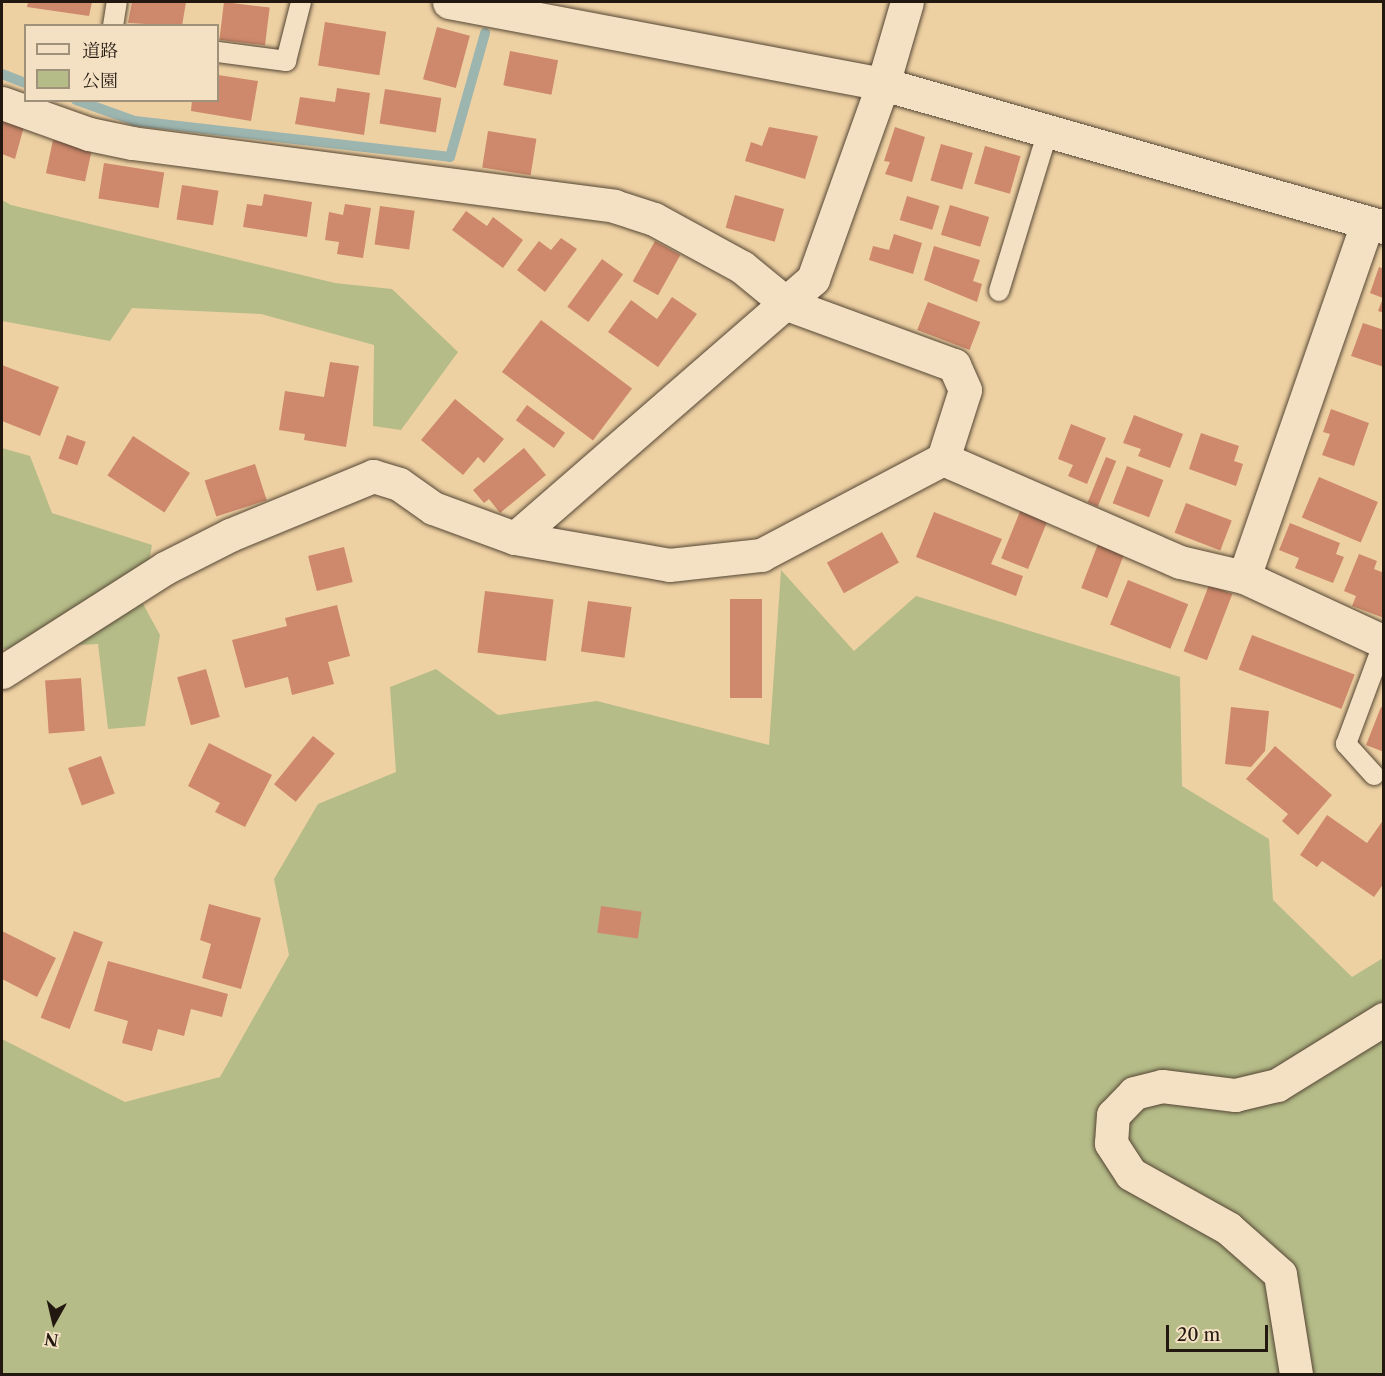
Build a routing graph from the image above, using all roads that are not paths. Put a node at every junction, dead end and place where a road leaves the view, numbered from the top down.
1 (117, 2) edge
2 (301, 2) edge
3 (449, 2) edge
4 (907, 2) edge
5 (113, 24) edge
6 (219, 52) edge
7 (883, 84) junction
8 (2, 103) edge
9 (1048, 131) junction
10 (1375, 225) edge
11 (999, 291) dead end
12 (787, 304) junction
13 (943, 459) junction
14 (515, 538) junction
15 (1244, 578) junction
16 (1383, 642) edge
17 (2, 672) edge
18 (1374, 775) dead end
19 (1383, 1019) edge
20 (1296, 1374) edge

1 - 5 lane
2 - 6 lane
3 - 7 street
4 - 7 street
7 - 9 street
7 - 12 street
8 - 12 street
9 - 10 street
9 - 11 lane
10 - 15 street
12 - 13 street
12 - 14 street
13 - 14 street
13 - 15 street
14 - 17 street
15 - 16 street
16 - 18 lane
19 - 20 street

